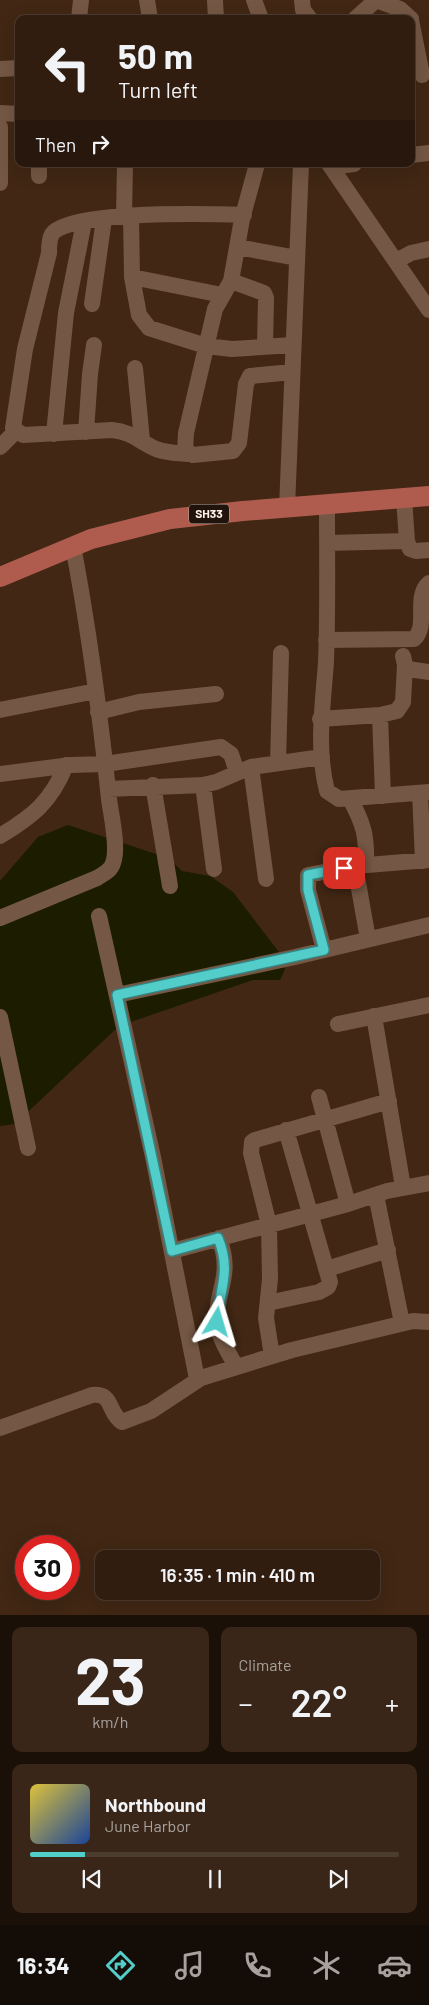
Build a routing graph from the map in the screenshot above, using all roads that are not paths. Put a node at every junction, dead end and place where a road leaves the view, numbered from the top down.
1 (81, 0) edge
2 (147, 0) edge
3 (215, 0) edge
4 (254, 0) edge
5 (302, 0) edge
6 (376, 0) edge
7 (79, 15) edge
8 (149, 15) edge
9 (216, 15) edge
10 (259, 15) edge
11 (307, 15) edge
12 (359, 15) edge
13 (406, 15) edge
14 (415, 40) edge
15 (15, 68) edge
16 (0, 69) edge
17 (422, 75) dead end
18 (0, 113) edge
19 (15, 114) edge
20 (0, 128) edge
21 (429, 153) edge
22 (415, 155) edge
23 (125, 167) edge
24 (256, 167) edge
25 (300, 167) edge
26 (331, 167) edge
27 (0, 183) edge
28 (128, 215) junction
29 (244, 215) junction
30 (104, 219) junction
31 (84, 222) junction
32 (237, 247) junction
33 (429, 249) edge
34 (297, 258) junction
35 (396, 261) junction
36 (132, 277) junction
37 (231, 281) junction
38 (222, 295) junction
39 (92, 304) dead end
40 (429, 310) edge
41 (94, 344) dead end
42 (293, 345) junction
43 (206, 346) junction
44 (265, 347) junction
45 (135, 368) dead end
46 (292, 372) junction
47 (15, 432) junction
48 (86, 432) junction
49 (54, 434) junction
50 (142, 440) junction
51 (0, 447) edge
52 (188, 454) junction
53 (429, 496) edge
54 (404, 498) junction
55 (328, 505) junction
56 (287, 508) junction
57 (407, 542) junction
58 (327, 543) junction
59 (72, 546) junction
60 (429, 550) edge
61 (0, 577) edge
62 (429, 583) edge
63 (326, 640) junction
64 (401, 641) junction
65 (281, 653) dead end
66 (405, 665) junction
67 (429, 672) edge
68 (96, 691) junction
69 (216, 694) dead end
70 (0, 710) edge
71 (98, 712) junction
72 (380, 715) junction
73 (320, 718) junction
74 (322, 757) junction
75 (278, 763) junction
76 (105, 764) junction
77 (66, 766) junction
78 (244, 769) junction
79 (0, 774) edge
80 (153, 785) junction
81 (203, 785) junction
82 (108, 789) junction
83 (424, 793) edge
84 (383, 796) junction
85 (350, 798) junction
86 (0, 836) edge
87 (426, 861) edge
88 (361, 866) junction
89 (214, 869) dead end
90 (266, 879) dead end
91 (170, 886) dead end
92 (99, 916) dead end
93 (0, 918) edge
94 (429, 924) edge
95 (368, 939) junction
96 (324, 950) junction
97 (117, 995) junction
98 (429, 1005) edge
99 (374, 1016) junction
100 (0, 1017) edge
101 (338, 1024) dead end
102 (319, 1098) dead end
103 (389, 1102) junction
104 (325, 1119) junction
105 (286, 1130) junction
106 (28, 1148) dead end
107 (429, 1182) edge
108 (403, 1187) junction
109 (376, 1195) junction
110 (348, 1204) junction
111 (311, 1214) junction
112 (269, 1225) junction
113 (218, 1238) junction
114 (388, 1250) junction
115 (172, 1251) junction
116 (327, 1269) junction
117 (268, 1302) junction
118 (429, 1322) edge
119 (402, 1323) junction
120 (272, 1356) junction
121 (236, 1367) junction
122 (197, 1380) junction
123 (0, 1428) edge

1 - 7 street
2 - 8 street
3 - 9 street
4 - 10 street
5 - 11 street
6 - 12 street
6 - 13 street
14 - 17 street
15 - 16 street
18 - 19 street
20 - 27 street
21 - 22 street
23 - 28 street
24 - 29 street
25 - 34 street
26 - 35 street
28 - 29 street
28 - 30 street
28 - 36 street
29 - 32 street
30 - 31 street
30 - 39 street
31 - 47 street
31 - 49 street
32 - 34 street
32 - 37 street
33 - 35 street
34 - 42 street
35 - 40 street
36 - 38 street
36 - 43 street
37 - 38 street
37 - 44 street
38 - 43 street
41 - 48 street
42 - 44 street
42 - 46 street
43 - 44 street
43 - 52 street
45 - 50 street
46 - 52 street
46 - 56 street
47 - 49 street
47 - 51 street
48 - 49 street
48 - 50 street
50 - 52 street
53 - 54 main road, SH33
54 - 55 main road, SH33
54 - 57 street
55 - 56 main road, SH33
55 - 58 street
56 - 59 main road, SH33
57 - 58 street
57 - 60 street
58 - 63 street
59 - 61 main road, SH33
59 - 68 street
62 - 64 street
63 - 64 street
63 - 73 street
64 - 66 street
65 - 75 street
66 - 67 street
66 - 72 street
68 - 70 street
68 - 71 street
69 - 71 street
71 - 76 street
72 - 73 street
72 - 84 street
73 - 74 street
74 - 75 street
74 - 85 street
75 - 78 street
76 - 77 street
76 - 78 street
76 - 82 street
77 - 79 street
77 - 86 street
78 - 81 street
78 - 90 street
80 - 81 street
80 - 82 street
80 - 91 street
81 - 89 street
82 - 93 street
83 - 84 street
83 - 87 street
84 - 85 street
85 - 88 street
87 - 88 street
88 - 95 street
88 - 96 street
92 - 97 street
94 - 95 street
95 - 96 street
96 - 97 street
97 - 115 street
98 - 99 street
99 - 101 street
99 - 103 street
100 - 106 street
102 - 104 street
103 - 104 street
103 - 108 street
104 - 105 street
104 - 110 street
105 - 111 street
105 - 112 street
107 - 108 street
108 - 109 street
109 - 110 street
109 - 114 street
110 - 111 street
111 - 112 street
111 - 116 street
112 - 113 street
112 - 117 street
113 - 115 street
113 - 121 street
114 - 116 street
114 - 119 street
115 - 122 street
116 - 117 street
117 - 120 street
118 - 119 street
119 - 120 street
120 - 121 street
121 - 122 street
122 - 123 street

